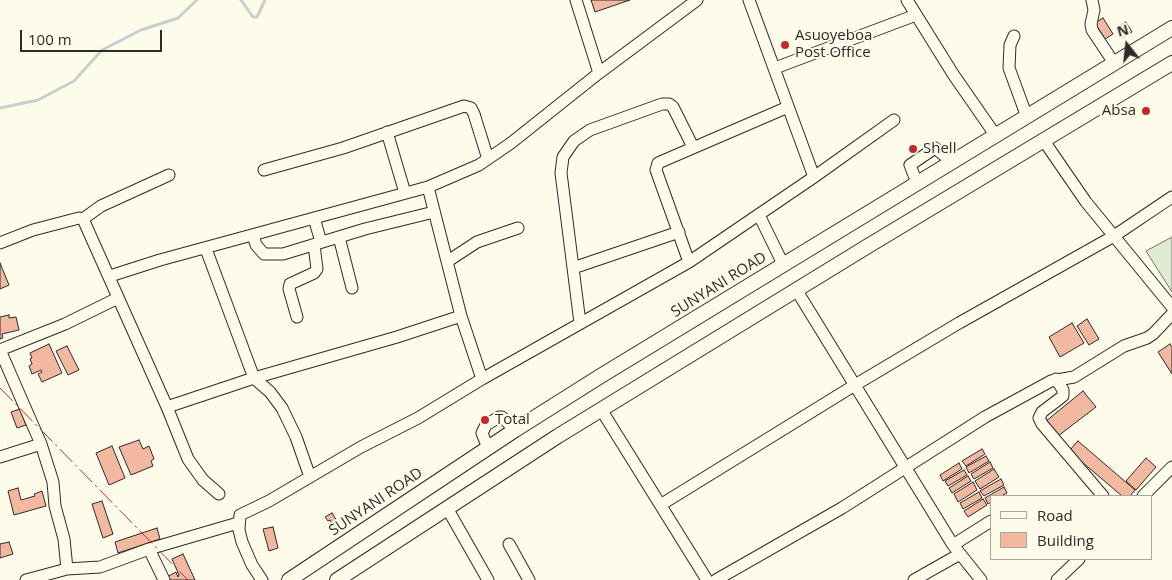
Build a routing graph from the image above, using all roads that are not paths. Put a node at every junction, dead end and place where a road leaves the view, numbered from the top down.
1 (576, 0) edge
2 (697, 0) edge
3 (749, 0) edge
4 (907, 0) edge
5 (1092, 0) edge
6 (685, 4) edge
7 (916, 15) junction
8 (1172, 28) edge
9 (1014, 36) dead end
10 (1114, 63) junction
11 (1172, 63) edge
12 (775, 68) junction
13 (599, 73) junction
14 (788, 106) junction
15 (1027, 117) junction
16 (894, 120) dead end
17 (387, 132) junction
18 (996, 136) junction
19 (1044, 141) junction
20 (693, 147) junction
21 (488, 159) junction
22 (952, 162) junction
23 (264, 170) dead end
24 (169, 175) dead end
25 (814, 177) junction
26 (917, 184) junction
27 (428, 188) junction
28 (405, 194) junction
29 (1172, 197) edge
30 (434, 212) junction
31 (759, 215) junction
32 (314, 218) junction
33 (83, 219) junction
34 (518, 228) dead end
35 (679, 232) junction
36 (253, 235) junction
37 (1114, 236) junction
38 (339, 237) junction
39 (0, 243) edge
40 (318, 243) junction
41 (206, 249) junction
42 (448, 261) junction
43 (689, 262) junction
44 (783, 264) junction
45 (573, 268) junction
46 (110, 276) junction
47 (352, 288) dead end
48 (797, 290) junction
49 (118, 298) junction
50 (1172, 307) edge
51 (1172, 314) edge
52 (461, 316) junction
53 (297, 317) dead end
54 (580, 323) junction
55 (0, 350) edge
56 (254, 378) junction
57 (482, 379) junction
58 (1056, 379) junction
59 (855, 384) junction
60 (167, 407) junction
61 (602, 411) junction
62 (515, 430) junction
63 (41, 444) junction
64 (488, 448) junction
65 (0, 456) edge
66 (905, 468) junction
67 (1171, 470) edge
68 (310, 477) junction
69 (219, 494) dead end
70 (1102, 495) edge
71 (1144, 495) edge
72 (662, 504) junction
73 (446, 508) junction
74 (990, 522) edge
75 (238, 523) junction
76 (509, 544) dead end
77 (149, 549) junction
78 (956, 550) junction
79 (1078, 560) edge
80 (67, 568) junction
81 (26, 580) edge
82 (164, 580) edge
83 (262, 580) edge
84 (289, 580) edge
85 (337, 580) edge
86 (488, 580) edge
87 (529, 580) edge
88 (707, 580) edge
89 (716, 580) edge
90 (914, 580) edge
91 (981, 580) edge
92 (1057, 580) edge

1 - 13 street
2 - 6 street
3 - 12 street
4 - 7 street
5 - 10 street
6 - 13 street
7 - 12 street
7 - 18 street
8 - 10 main road, SUNYANI ROAD
9 - 15 street
10 - 15 main road, SUNYANI ROAD
11 - 19 main road
12 - 14 street
13 - 21 street
14 - 20 street
14 - 25 street
15 - 18 main road, SUNYANI ROAD
16 - 25 street
17 - 21 street
17 - 23 street
17 - 28 street
18 - 22 main road, SUNYANI ROAD
19 - 37 street
19 - 48 main road
20 - 35 street
20 - 45 street
21 - 27 street
22 - 26 main road, SUNYANI ROAD
22 - 26 street
24 - 33 street
25 - 31 street
26 - 44 main road, SUNYANI ROAD
27 - 28 street
27 - 30 street
28 - 32 street
29 - 37 street
30 - 38 street
30 - 42 street
31 - 43 street
31 - 44 street
32 - 36 street
32 - 40 street
33 - 39 street
33 - 46 street
34 - 42 street
35 - 43 street
35 - 45 street
36 - 40 street
36 - 41 street
37 - 50 street
37 - 59 street
38 - 40 street
38 - 47 street
40 - 53 street
41 - 46 street
41 - 56 street
42 - 52 street
43 - 54 street
44 - 62 main road, SUNYANI ROAD
45 - 54 street
46 - 49 street
48 - 59 street
48 - 61 main road
49 - 55 street
49 - 60 street
51 - 58 street
52 - 56 street
52 - 57 street
54 - 57 street
55 - 63 street
56 - 60 street
56 - 68 street
57 - 68 street
58 - 66 street
58 - 70 street
59 - 66 street
59 - 72 street
60 - 69 street
61 - 72 street
61 - 73 main road
62 - 64 main road, SUNYANI ROAD
62 - 64 street
63 - 65 street
63 - 80 street
64 - 84 main road, SUNYANI ROAD
66 - 78 street
66 - 89 street
67 - 71 street
68 - 75 street
72 - 88 street
73 - 85 main road
73 - 86 street
74 - 78 street
75 - 77 street
75 - 83 street
76 - 87 street
77 - 80 street
77 - 82 street
78 - 90 street
78 - 91 street
79 - 92 street
80 - 81 street

